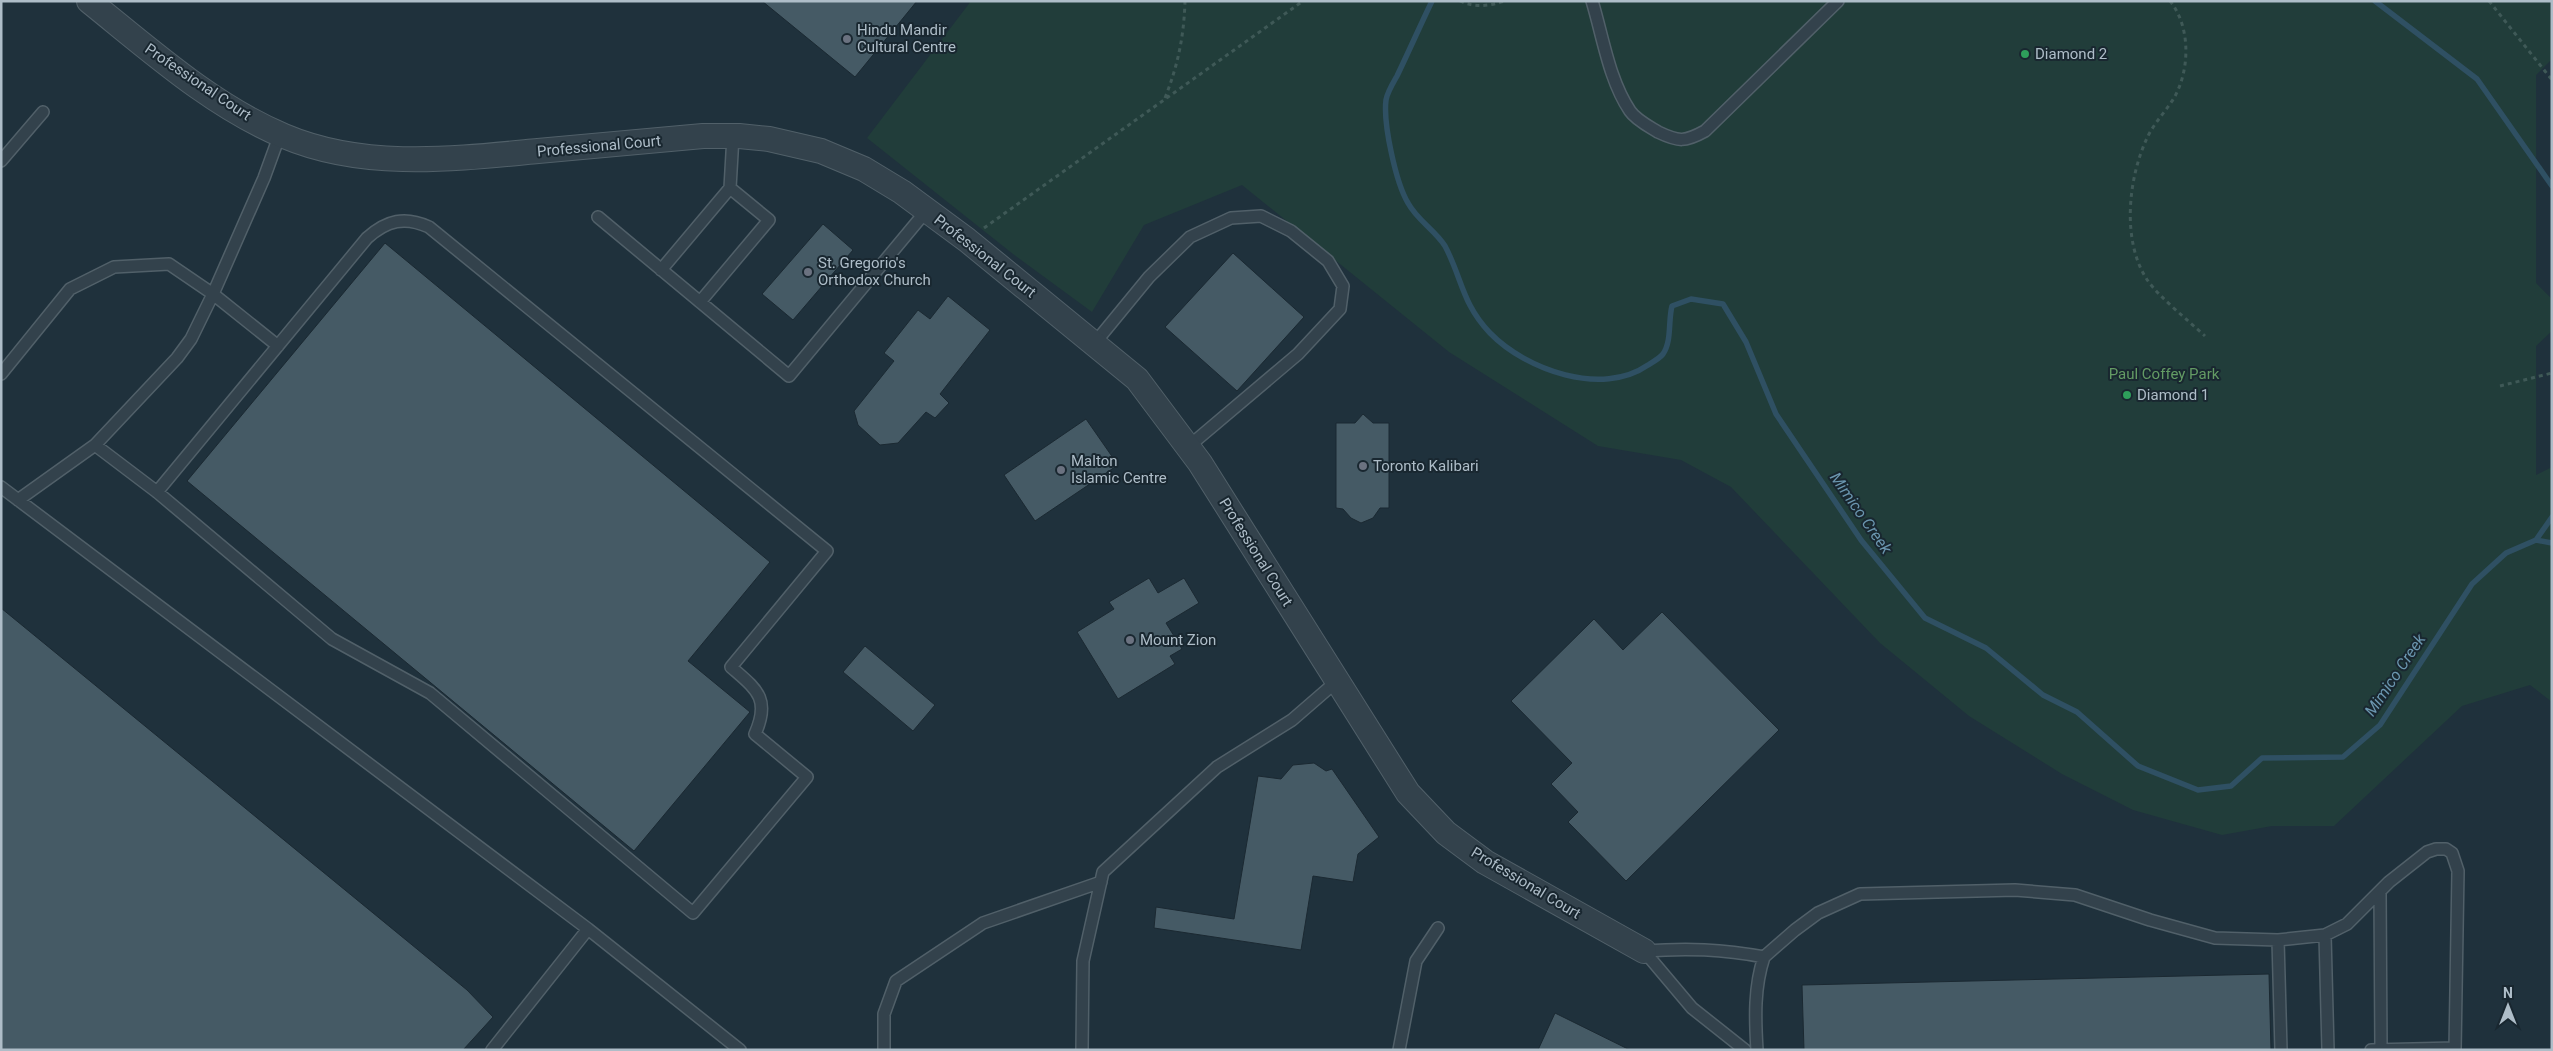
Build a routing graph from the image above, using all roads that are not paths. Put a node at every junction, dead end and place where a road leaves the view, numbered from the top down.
1 (89, 1) edge
2 (1592, 1) edge
3 (1838, 1) edge
4 (43, 112) dead end
5 (280, 134) junction
6 (733, 136) junction
7 (1, 161) edge
8 (730, 188) junction
9 (927, 210) junction
10 (598, 217) dead end
11 (661, 270) junction
12 (213, 294) junction
13 (700, 302) junction
14 (1094, 344) junction
15 (278, 346) junction
16 (1, 374) edge
17 (95, 445) junction
18 (1188, 447) junction
19 (1, 487) edge
20 (157, 492) junction
21 (18, 500) junction
22 (1337, 681) junction
23 (1101, 882) junction
24 (2380, 891) junction
25 (1438, 928) dead end
26 (588, 929) junction
27 (2325, 934) junction
28 (2278, 940) junction
29 (1644, 951) junction
30 (1764, 956) junction
31 (2455, 1049) edge
32 (492, 1050) edge
33 (740, 1050) edge
34 (884, 1050) edge
35 (1082, 1050) edge
36 (1399, 1050) edge
37 (1745, 1050) edge
38 (1757, 1050) edge
39 (2281, 1050) edge
40 (2328, 1050) edge
41 (2371, 1050) edge
42 (2381, 1050) edge

1 - 5 street, Professional Court
2 - 3 lane
4 - 7 lane
5 - 6 street, Professional Court
5 - 12 lane
6 - 8 lane
6 - 9 street, Professional Court
8 - 11 lane
8 - 13 lane
9 - 13 lane
9 - 14 street, Professional Court
10 - 11 lane
11 - 13 lane
12 - 15 lane
12 - 16 lane
12 - 17 lane
14 - 18 street, Professional Court
14 - 18 lane
15 - 20 lane
15 - 20 lane
17 - 20 lane
17 - 21 lane
18 - 22 street, Professional Court
19 - 21 lane
21 - 26 lane
22 - 23 lane
22 - 29 street, Professional Court
23 - 34 lane
23 - 35 lane
24 - 27 lane
24 - 31 lane
24 - 42 lane
25 - 36 lane
26 - 32 lane
26 - 33 lane
27 - 28 lane
27 - 40 lane
28 - 30 lane
28 - 39 lane
29 - 30 lane
29 - 37 lane
30 - 38 lane
31 - 42 lane
41 - 42 lane

